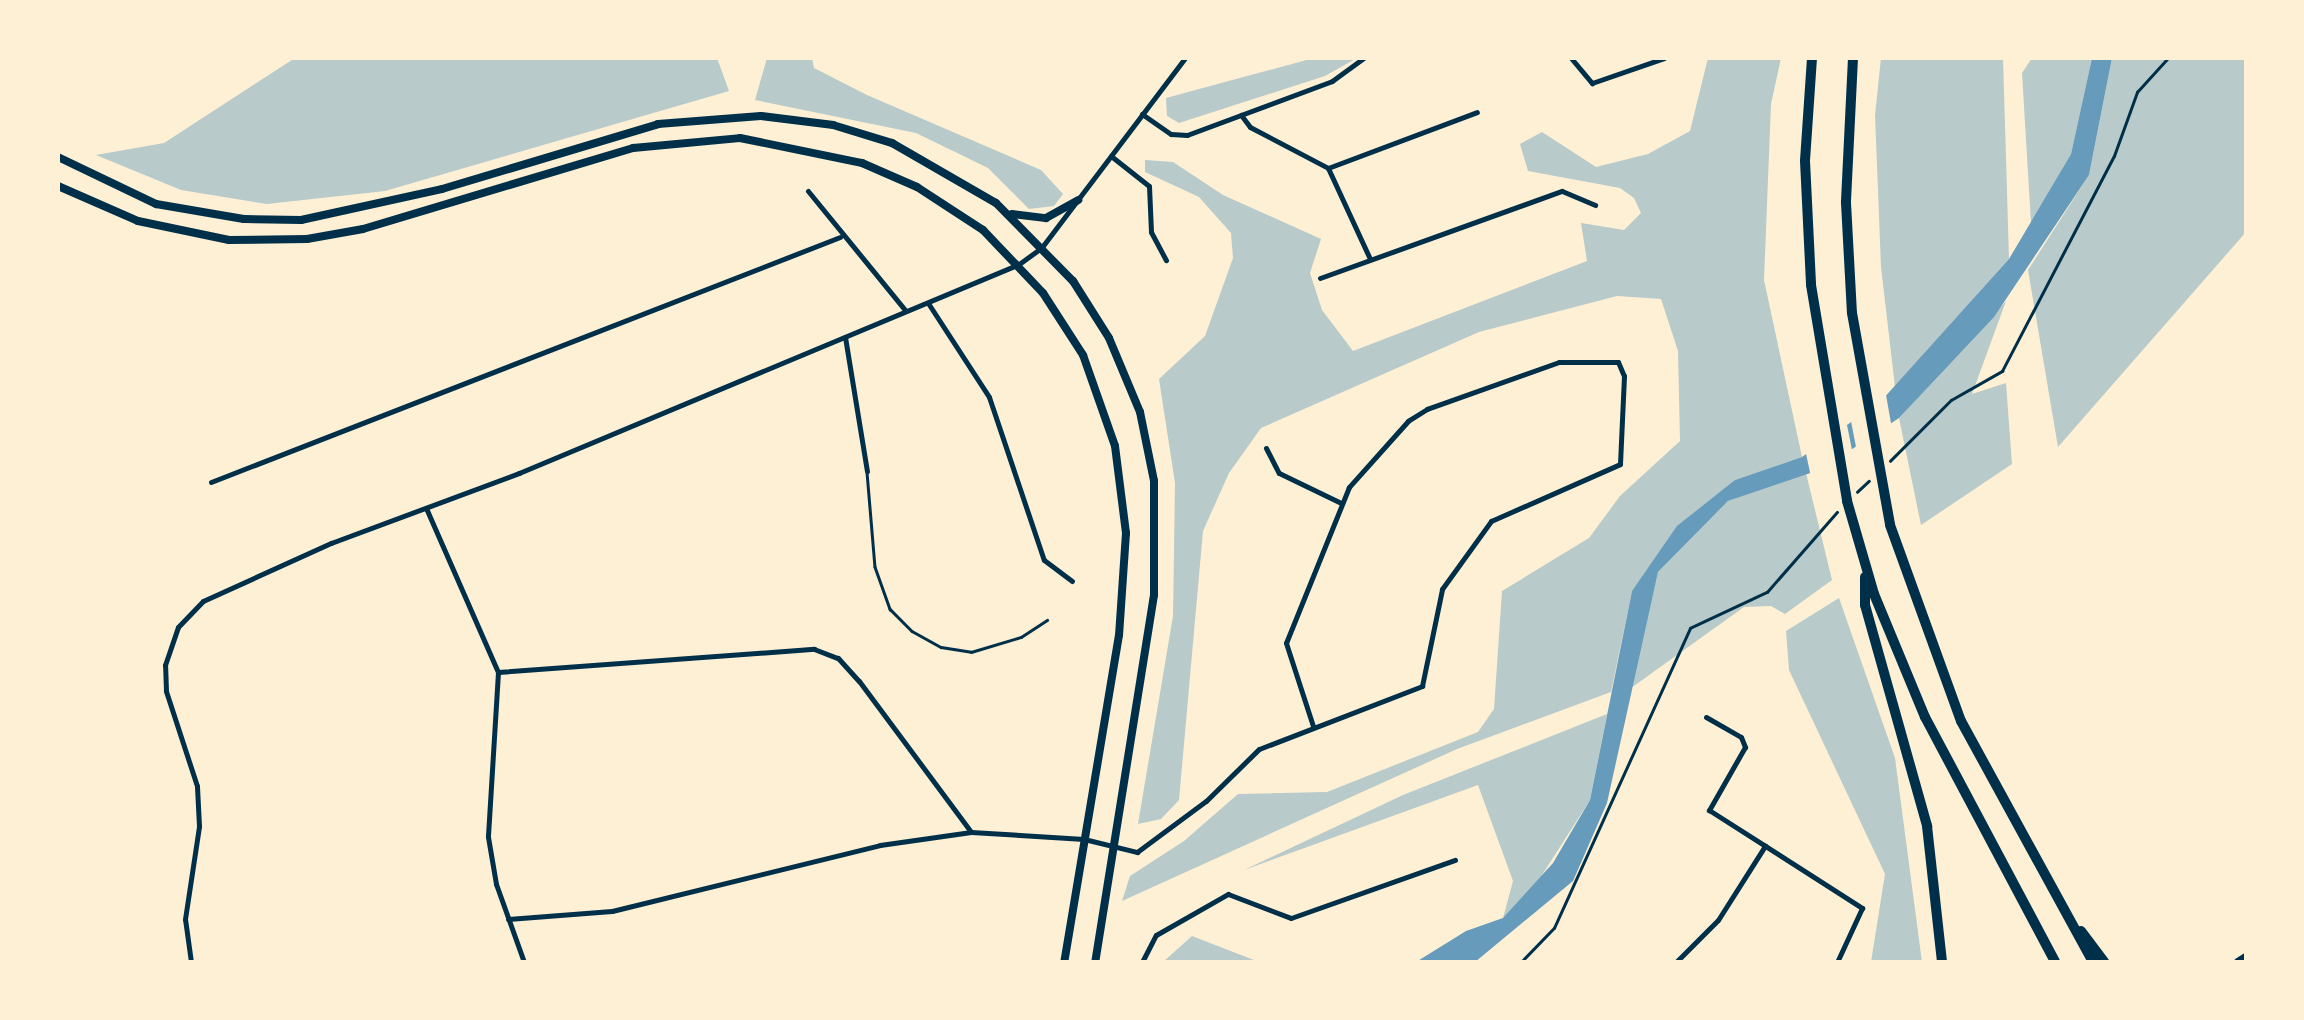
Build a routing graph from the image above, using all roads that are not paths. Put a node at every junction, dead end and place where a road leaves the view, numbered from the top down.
1 (1185, 58) edge
2 (1364, 58) edge
3 (1571, 58) edge
4 (1664, 58) edge
5 (1812, 58) edge
6 (1854, 58) edge
7 (1477, 112) dead end
8 (1142, 114) junction
9 (1241, 114) junction
10 (628, 132) junction
11 (633, 148) junction
12 (1111, 156) junction
13 (58, 157) edge
14 (1328, 168) junction
15 (58, 186) edge
16 (808, 191) dead end
17 (1078, 200) junction
18 (1595, 205) dead end
19 (1010, 214) junction
20 (840, 236) junction
21 (1042, 248) junction
22 (1166, 260) dead end
23 (1370, 260) junction
24 (1019, 264) junction
25 (1320, 278) dead end
26 (928, 303) junction
27 (905, 310) junction
28 (845, 336) junction
29 (1266, 448) dead end
30 (868, 471) joint
31 (211, 482) dead end
32 (1341, 503) junction
33 (426, 508) junction
34 (1866, 566) junction
35 (1072, 581) dead end
36 (1047, 620) dead end
37 (498, 672) junction
38 (1706, 718) dead end
39 (1313, 726) junction
40 (971, 832) junction
41 (1084, 839) junction
42 (1765, 845) junction
43 (1115, 847) junction
44 (1454, 860) dead end
45 (2051, 888) junction
46 (508, 918) junction
47 (2246, 957) edge
48 (191, 962) edge
49 (524, 962) edge
50 (1064, 962) edge
51 (1095, 962) edge
52 (1142, 962) edge
53 (1676, 962) edge
54 (1837, 962) edge
55 (1942, 962) edge
56 (2055, 962) edge
57 (2093, 962) edge
58 (2104, 962) edge
59 (2238, 962) edge

1 - 8 street
2 - 9 street
3 - 4 street
5 - 34 highway
6 - 45 highway
7 - 14 street
8 - 9 street
8 - 12 street
9 - 14 street
10 - 11 main road
10 - 13 main road
10 - 19 main road
11 - 15 main road
11 - 24 main road
12 - 17 street
12 - 22 street
14 - 23 street
16 - 20 street
17 - 19 main road
17 - 21 street
18 - 23 street
19 - 21 main road
20 - 27 street
20 - 31 street
21 - 24 street
21 - 43 main road
23 - 25 street
24 - 26 street
24 - 41 main road
26 - 27 street
26 - 35 street
27 - 28 street
28 - 30 street
28 - 33 street
29 - 32 street
30 - 36 lane
32 - 39 street
32 - 39 street
33 - 37 street
33 - 48 street
34 - 55 highway
34 - 56 highway
37 - 40 street
37 - 46 street
38 - 42 street
39 - 43 street
40 - 41 street
40 - 46 street
41 - 43 street
41 - 50 main road
42 - 53 street
42 - 54 street
43 - 51 main road
44 - 52 street
45 - 57 highway
45 - 58 highway
46 - 49 street
47 - 59 main road

